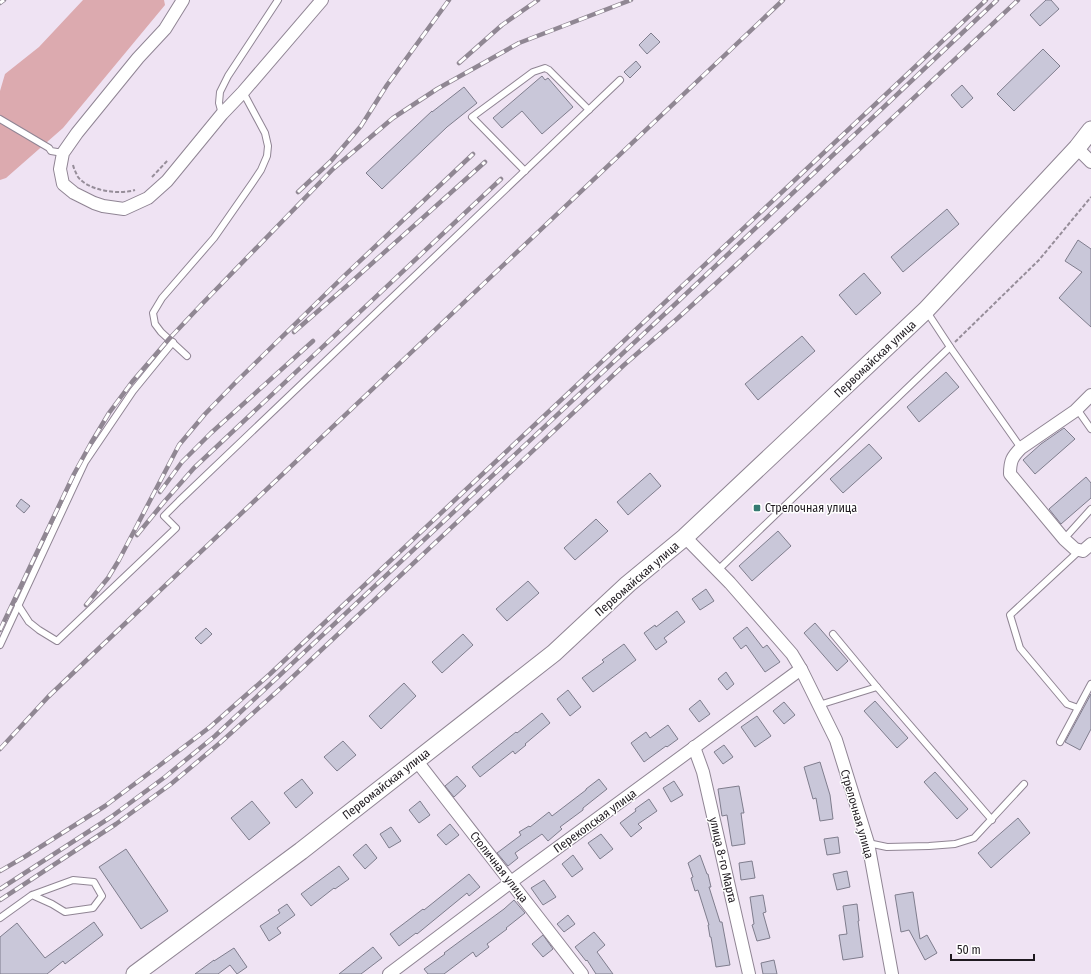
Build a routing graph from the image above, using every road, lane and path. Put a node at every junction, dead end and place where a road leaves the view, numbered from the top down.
1 (183, 0) edge
2 (278, 0) edge
3 (322, 0) edge
4 (620, 80) dead end
5 (243, 92) junction
6 (589, 110) junction
7 (222, 114) junction
8 (0, 119) edge
9 (1091, 130) edge
10 (1077, 148) junction
11 (63, 153) junction
12 (171, 156) dead end
13 (73, 160) dead end
14 (1091, 162) edge
15 (525, 171) junction
16 (150, 180) dead end
17 (140, 189) dead end
18 (1091, 197) edge
19 (926, 310) junction
20 (173, 342) junction
21 (950, 348) junction
22 (187, 356) dead end
23 (1091, 395) edge
24 (1077, 410) junction
25 (1091, 428) edge
26 (1021, 448) junction
27 (1091, 509) edge
28 (685, 537) junction
29 (1064, 539) junction
30 (1091, 544) edge
31 (1079, 551) junction
32 (718, 570) junction
33 (18, 605) junction
34 (833, 634) dead end
35 (0, 645) edge
36 (801, 670) junction
37 (1091, 684) edge
38 (877, 687) junction
39 (819, 705) junction
40 (1078, 708) junction
41 (1060, 742) dead end
42 (694, 748) junction
43 (416, 760) junction
44 (1024, 784) dead end
45 (992, 820) junction
46 (868, 843) junction
47 (511, 882) junction
48 (32, 895) junction
49 (0, 918) edge
50 (135, 974) edge
51 (389, 974) edge
52 (582, 974) edge
53 (749, 974) edge
54 (892, 974) edge

1 - 11 street
2 - 7 lane
3 - 5 street
4 - 6 lane
5 - 7 street
5 - 20 lane
6 - 15 lane
6 - 15 lane
7 - 11 street
8 - 11 lane
9 - 10 main road, Первомайская улица
10 - 14 street
10 - 19 main road, Первомайская улица
12 - 16 path
13 - 17 path
15 - 33 lane
18 - 21 path
19 - 21 lane
19 - 28 main road, Первомайская улица
20 - 22 lane
20 - 33 lane
21 - 26 lane
21 - 32 lane
23 - 24 street
24 - 25 lane
24 - 26 street
26 - 29 street
27 - 29 lane
28 - 32 street, Стрелочная улица
28 - 43 main road, Первомайская улица
29 - 31 street
30 - 31 street
31 - 40 lane
32 - 36 street, Стрелочная улица
33 - 35 lane
34 - 38 lane
36 - 39 street, Стрелочная улица
36 - 42 street, Перекопская улица
37 - 40 lane
38 - 39 lane
38 - 45 lane
39 - 46 street, Стрелочная улица
40 - 41 lane
42 - 47 street, Перекопская улица
42 - 53 street, улица 8-го Марта
43 - 47 street, Столичная улица
43 - 50 main road, Первомайская улица
44 - 45 lane
45 - 46 lane
46 - 54 street, Стрелочная улица
47 - 51 street, Перекопская улица
47 - 52 street, Столичная улица
48 - 48 lane
48 - 49 lane

